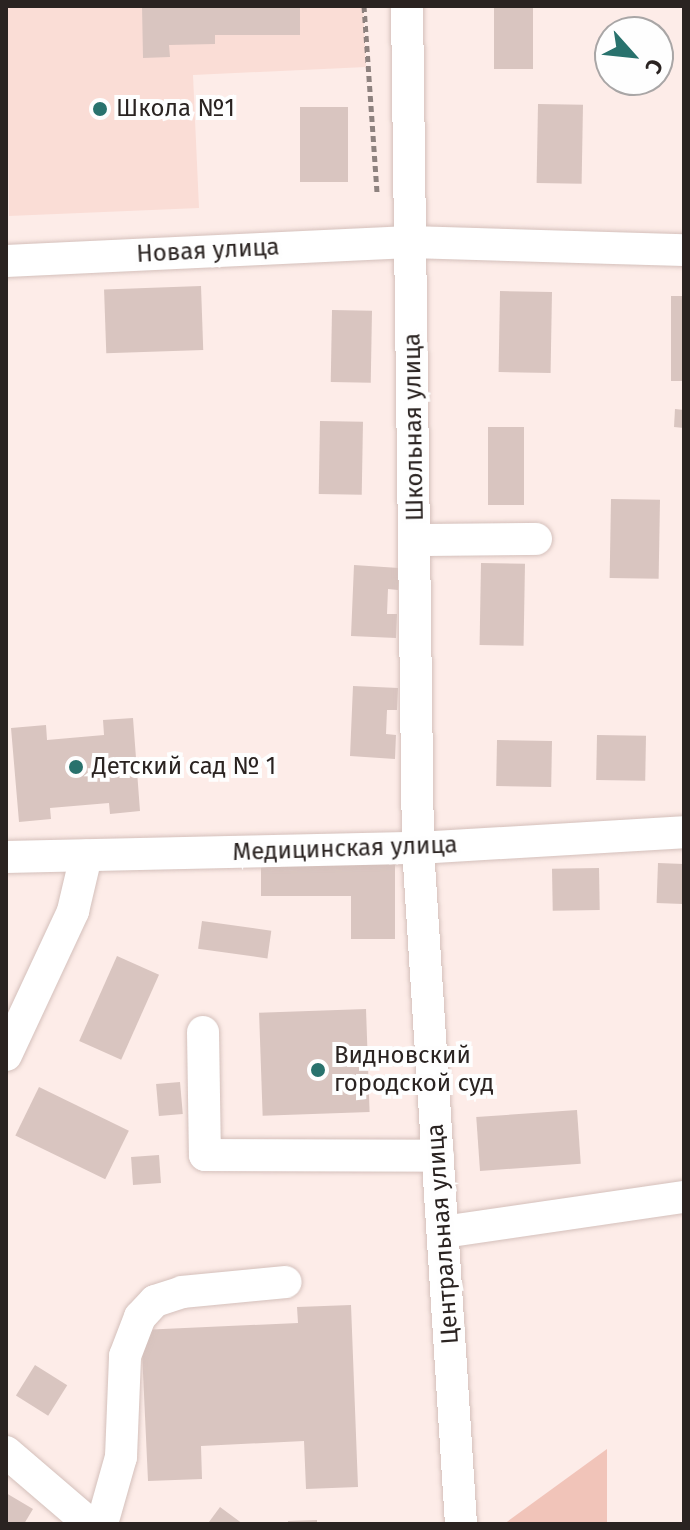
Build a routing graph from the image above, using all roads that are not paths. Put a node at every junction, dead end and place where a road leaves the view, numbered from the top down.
1 (407, 6) edge
2 (410, 242) junction
3 (684, 250) edge
4 (6, 261) edge
5 (536, 539) dead end
6 (416, 540) junction
7 (684, 832) edge
8 (418, 848) junction
9 (86, 856) junction
10 (6, 857) edge
11 (203, 1032) dead end
12 (6, 1055) edge
13 (438, 1156) junction
14 (684, 1197) edge
15 (443, 1232) junction
16 (286, 1282) dead end
17 (6, 1452) edge
18 (90, 1524) edge
19 (102, 1524) edge
20 (461, 1524) edge

1 - 2 street, Школьная улица
2 - 3 street, Новая улица
2 - 4 street, Новая улица
2 - 6 street, Школьная улица
5 - 6 street
6 - 8 street, Школьная улица
7 - 8 street, Медицинская улица
8 - 9 street, Медицинская улица
8 - 13 street, Центральная улица
9 - 10 street, Медицинская улица
9 - 12 street
11 - 13 street
13 - 15 street, Центральная улица
14 - 15 street
15 - 20 street, Центральная улица
16 - 19 street
17 - 18 street

